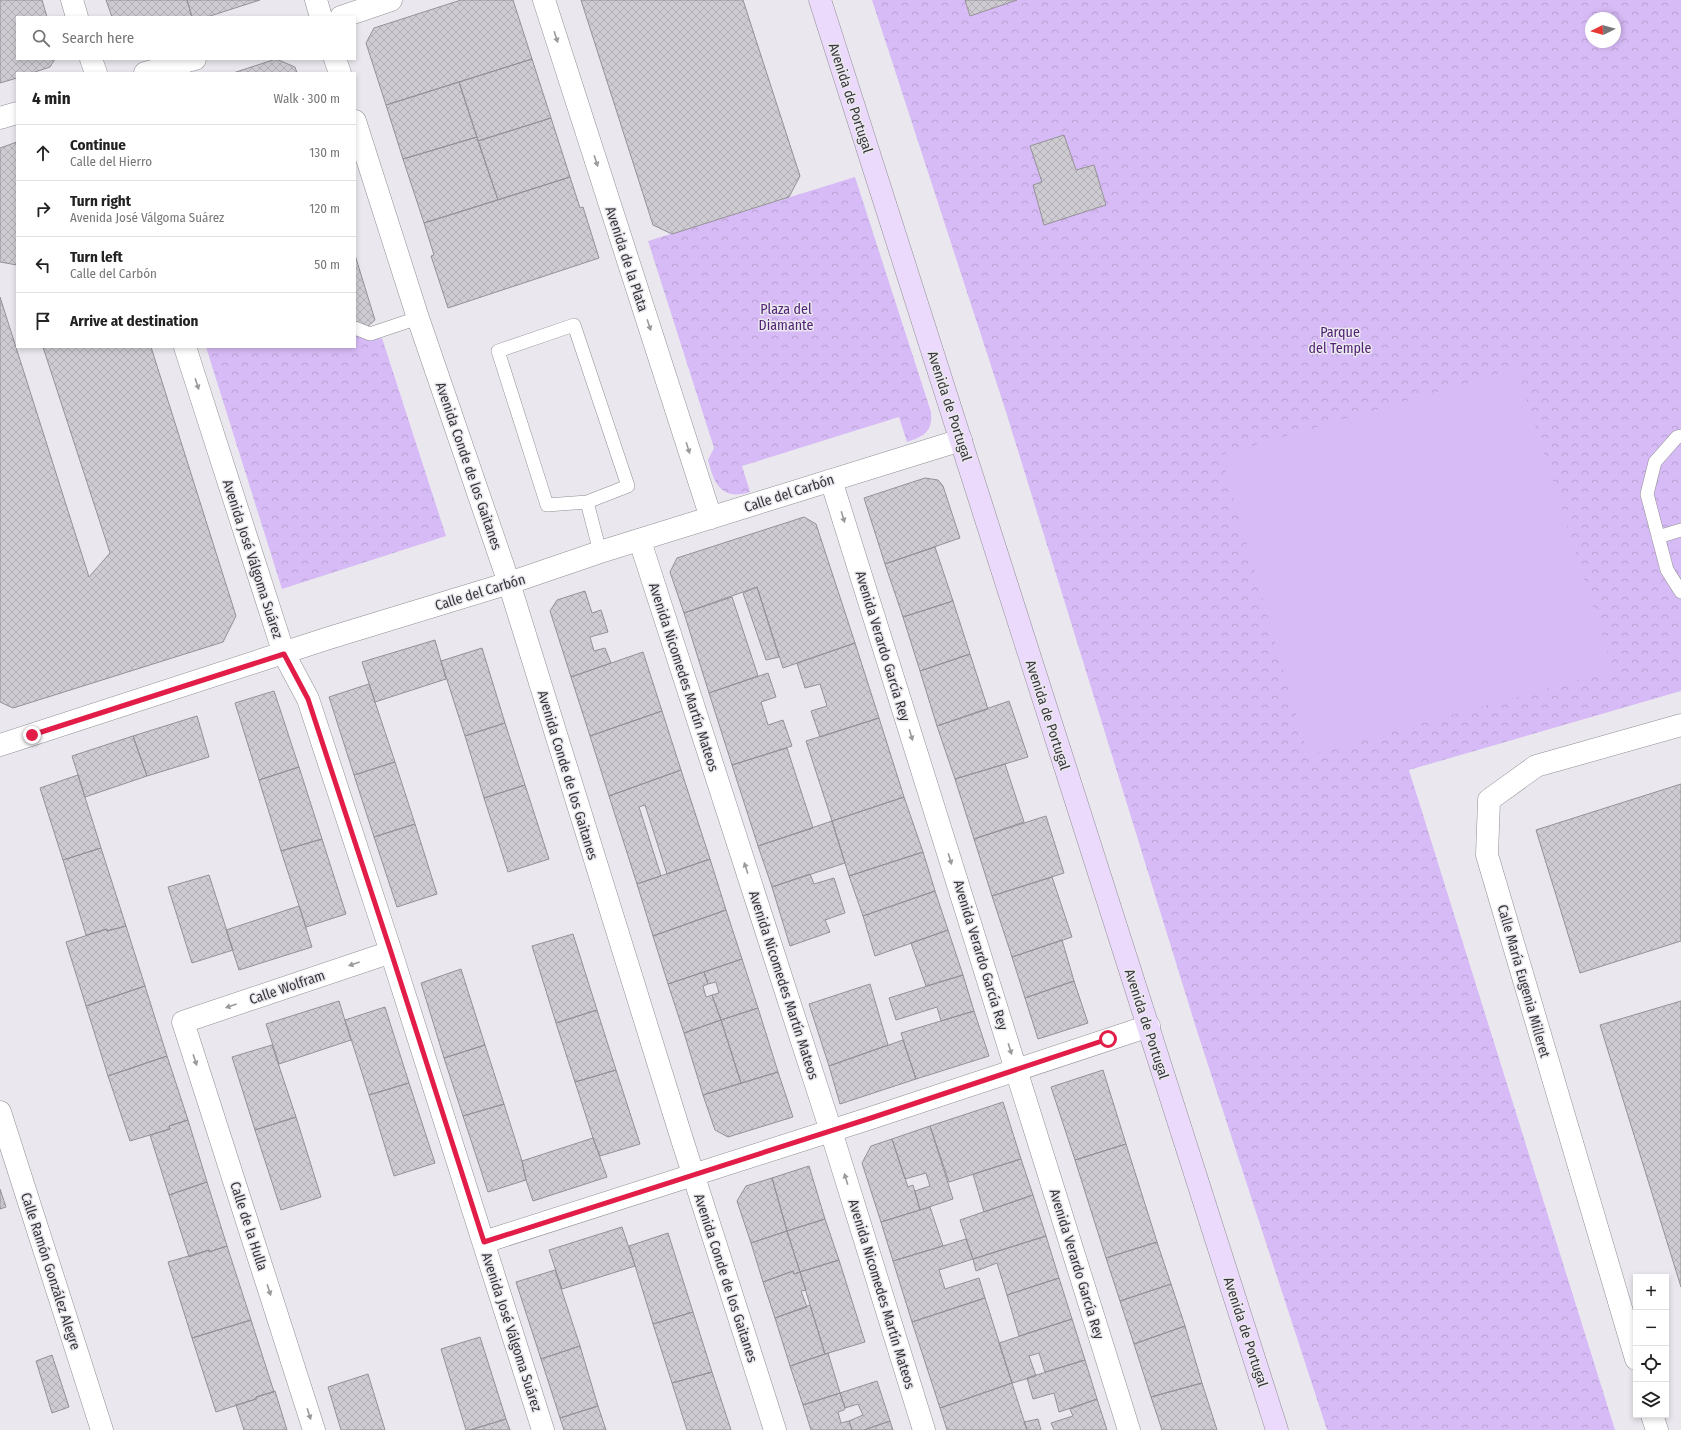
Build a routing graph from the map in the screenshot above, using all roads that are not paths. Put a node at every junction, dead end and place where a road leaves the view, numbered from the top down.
1 (72, 0) edge
2 (316, 0) edge
3 (391, 0) edge
4 (544, 0) edge
5 (820, 0) edge
6 (77, 16) edge
7 (321, 16) edge
8 (344, 16) edge
9 (91, 60) edge
10 (191, 60) edge
11 (335, 60) edge
12 (96, 72) edge
13 (149, 72) edge
14 (340, 72) edge
15 (16, 113) edge
16 (0, 118) edge
17 (356, 124) edge
18 (418, 318) junction
19 (356, 328) edge
20 (185, 348) edge
21 (1681, 436) edge
22 (961, 440) junction
23 (831, 480) junction
24 (587, 502) junction
25 (711, 518) junction
26 (1681, 530) edge
27 (1658, 537) junction
28 (640, 541) junction
29 (600, 552) junction
30 (509, 583) junction
31 (1681, 592) edge
32 (284, 654) junction
33 (1681, 725) edge
34 (0, 745) edge
35 (391, 952) junction
36 (183, 1022) joint
37 (1149, 1026) junction
38 (1017, 1070) junction
39 (0, 1112) edge
40 (831, 1131) junction
41 (693, 1175) junction
42 (484, 1242) junction
43 (1633, 1349) edge
44 (1653, 1418) edge
45 (102, 1430) edge
46 (314, 1430) edge
47 (543, 1430) edge
48 (775, 1430) edge
49 (924, 1430) edge
50 (1129, 1430) edge
51 (1277, 1430) edge
52 (1657, 1430) edge

1 - 6 street
2 - 7 street
3 - 8 street
4 -> 25 street, Avenida de la Plata
5 - 22 main road, Avenida de Portugal
9 - 12 street
10 - 13 street
11 - 14 street
15 - 16 street
17 - 18 street, Avenida Conde de los Gaitanes
18 - 19 lane
18 - 30 street, Avenida Conde de los Gaitanes
20 -> 32 street, Avenida José Válgoma Suárez
21 - 27 lane
22 - 23 street, Calle del Carbón
22 - 37 main road, Avenida de Portugal
23 - 25 street, Calle del Carbón
23 -> 38 street, Avenida Verardo García Rey
24 - 24 lane
24 - 29 lane
25 - 28 street, Calle del Carbón
26 - 27 lane
27 - 31 lane
28 - 29 street, Calle del Carbón
40 -> 28 street, Avenida Nicomedes Martín Mateos
29 - 30 street, Calle del Carbón
30 - 32 street, Calle del Carbón
30 - 41 street, Avenida Conde de los Gaitanes
32 - 34 street, Calle del Carbón
32 - 35 street, Avenida José Válgoma Suárez
33 - 43 street, Calle María Eugenia Milleret
35 -> 36 street, Calle Wolfram
35 - 42 street, Avenida José Válgoma Suárez
36 -> 46 street, Calle de la Hulla
37 - 38 street
37 - 51 main road, Avenida de Portugal
38 - 40 street
38 - 50 street, Avenida Verardo García Rey
39 - 45 street, Calle Ramón González Alegre
40 - 41 street
49 -> 40 street, Avenida Nicomedes Martín Mateos
41 - 42 street
41 - 48 street, Avenida Conde de los Gaitanes
42 - 47 street, Avenida José Válgoma Suárez
44 - 52 street

